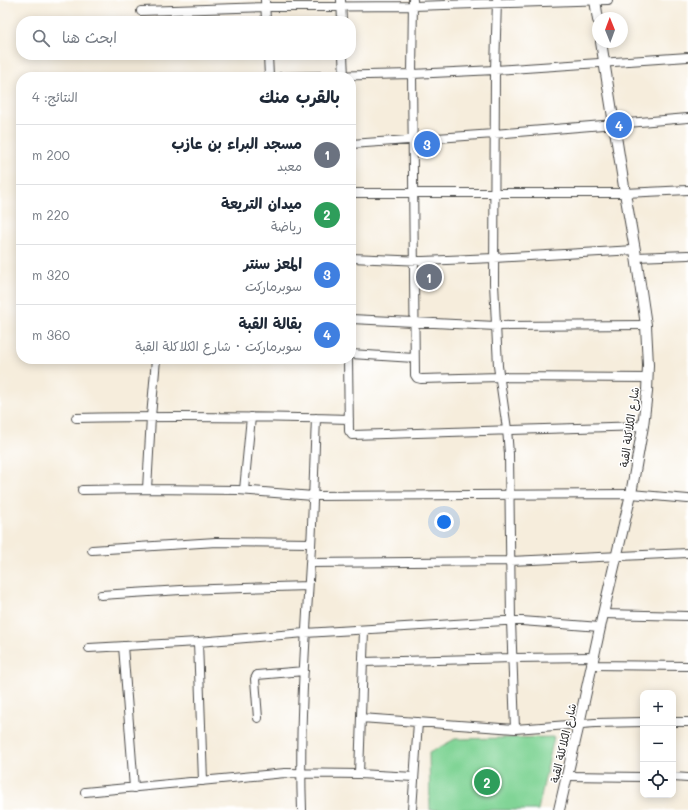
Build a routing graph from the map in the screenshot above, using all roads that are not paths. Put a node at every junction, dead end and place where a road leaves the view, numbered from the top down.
1 (595, 0) edge
2 (608, 0) edge
3 (497, 2) edge
4 (265, 3) edge
5 (341, 3) edge
6 (413, 3) edge
7 (142, 11) dead end
8 (597, 12) edge
9 (266, 16) edge
10 (342, 16) edge
11 (602, 48) edge
12 (688, 58) edge
13 (268, 60) edge
14 (343, 60) edge
15 (604, 63) junction
16 (495, 70) junction
17 (269, 72) edge
18 (344, 72) edge
19 (412, 74) junction
20 (356, 76) edge
21 (688, 118) edge
22 (614, 124) junction
23 (494, 134) junction
24 (412, 140) junction
25 (356, 144) edge
26 (688, 190) edge
27 (412, 192) junction
28 (356, 193) edge
29 (495, 193) junction
30 (625, 193) junction
31 (636, 253) junction
32 (688, 255) edge
33 (356, 258) edge
34 (494, 258) junction
35 (413, 261) junction
36 (356, 319) edge
37 (414, 322) junction
38 (646, 325) junction
39 (496, 326) junction
40 (356, 354) edge
41 (414, 358) junction
42 (156, 364) edge
43 (348, 364) edge
44 (500, 377) junction
45 (648, 378) junction
46 (151, 417) junction
47 (251, 417) junction
48 (76, 418) dead end
49 (316, 418) junction
50 (349, 419) junction
51 (643, 426) junction
52 (507, 430) junction
53 (147, 489) junction
54 (82, 490) dead end
55 (244, 490) junction
56 (631, 494) junction
57 (509, 495) junction
58 (313, 496) junction
59 (688, 499) edge
60 (311, 543) junction
61 (92, 550) dead end
62 (688, 553) edge
63 (616, 557) junction
64 (510, 561) junction
65 (310, 563) junction
66 (308, 586) junction
67 (101, 595) dead end
68 (603, 614) junction
69 (688, 616) edge
70 (511, 621) junction
71 (600, 627) junction
72 (364, 630) junction
73 (305, 633) junction
74 (198, 642) junction
75 (124, 646) junction
76 (89, 648) dead end
77 (513, 658) junction
78 (593, 661) junction
79 (363, 662) junction
80 (688, 666) edge
81 (304, 671) junction
82 (258, 718) dead end
83 (361, 718) junction
84 (418, 722) junction
85 (640, 722) edge
86 (676, 722) edge
87 (688, 722) edge
88 (579, 724) junction
89 (515, 729) junction
90 (301, 773) junction
91 (359, 774) junction
92 (567, 776) junction
93 (640, 777) edge
94 (676, 777) edge
95 (414, 778) junction
96 (688, 778) edge
97 (202, 781) junction
98 (134, 788) junction
99 (85, 792) dead end
100 (302, 810) edge
101 (412, 810) edge
102 (559, 810) edge

1 - 2 street
1 - 3 street
1 - 8 street
3 - 6 street
3 - 16 street
4 - 5 street
4 - 7 street
4 - 9 street
5 - 6 street
5 - 10 street
6 - 19 street
11 - 15 street, شارع الكلاكلة القبة
12 - 15 street
13 - 17 street
14 - 18 street
15 - 16 street
15 - 22 street, شارع الكلاكلة القبة
16 - 19 street
16 - 23 street
19 - 20 street
19 - 24 street
21 - 22 street
22 - 23 street
22 - 30 street, شارع الكلاكلة القبة
23 - 24 street
23 - 29 street
24 - 25 street
24 - 27 street
26 - 30 street
27 - 28 street
27 - 29 street
27 - 35 street
29 - 30 street
29 - 34 street
30 - 31 street, شارع الكلاكلة القبة
31 - 32 street
31 - 34 street
31 - 38 street, شارع الكلاكلة القبة
33 - 35 street
34 - 35 street
34 - 39 street
35 - 37 street
36 - 37 street
37 - 39 street
37 - 41 street
38 - 39 street
38 - 45 street, شارع الكلاكلة القبة
39 - 44 street
40 - 41 street
41 - 44 street
42 - 46 street
43 - 50 street
44 - 45 street
44 - 52 street
45 - 51 street, شارع الكلاكلة القبة
46 - 47 street
46 - 48 street
46 - 53 street
47 - 49 street
47 - 55 street
49 - 50 street
49 - 58 street
50 - 52 street
51 - 52 street
51 - 56 street, شارع الكلاكلة القبة
52 - 57 street
53 - 54 street
53 - 55 street
55 - 58 street
56 - 57 street
56 - 59 street
56 - 63 street, شارع الكلاكلة القبة
57 - 58 street
57 - 64 street
58 - 60 street
60 - 61 street
60 - 65 street
62 - 63 street
63 - 64 street
63 - 68 street, شارع الكلاكلة القبة
64 - 65 street
64 - 70 street
65 - 66 street
66 - 67 street
66 - 73 street
68 - 69 street
68 - 71 street, شارع الكلاكلة القبة
70 - 71 street
70 - 72 street
70 - 77 street
71 - 78 street, شارع الكلاكلة القبة
72 - 73 street
72 - 79 street
73 - 74 street
73 - 81 street
74 - 75 street
74 - 97 street
75 - 76 street
75 - 98 street
77 - 78 street
77 - 79 street
77 - 89 street
78 - 80 street
78 - 88 street, شارع الكلاكلة القبة
79 - 83 street
81 - 82 street
81 - 90 street
83 - 84 street
83 - 91 street
84 - 89 street
84 - 95 street
85 - 88 street
86 - 87 street
88 - 89 street
88 - 92 street, شارع الكلاكلة القبة
90 - 91 street
90 - 97 street
90 - 100 street
91 - 95 street
92 - 93 street
92 - 102 street, شارع الكلاكلة القبة
94 - 96 street
95 - 101 street
97 - 98 street
98 - 99 street

